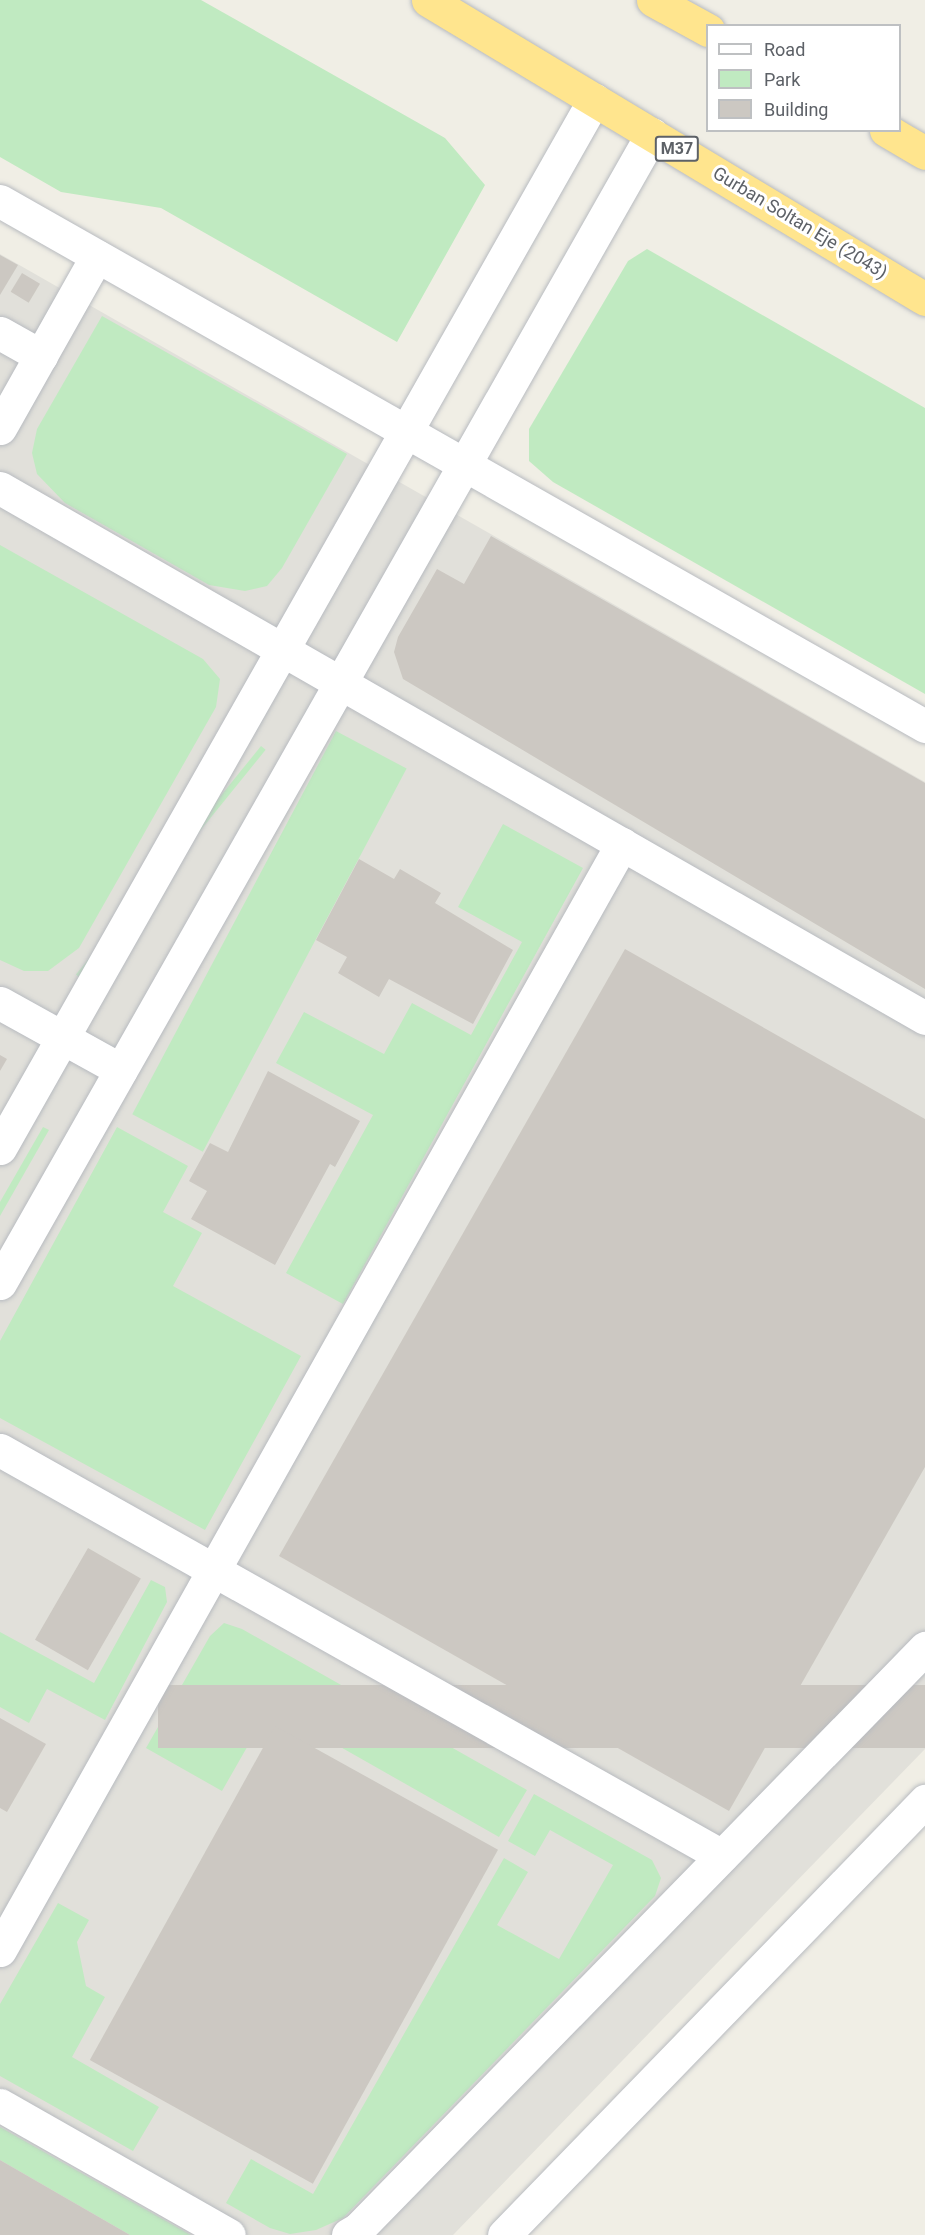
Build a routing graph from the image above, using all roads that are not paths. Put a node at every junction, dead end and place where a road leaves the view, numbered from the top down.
1 (428, 0) edge
2 (653, 0) edge
3 (706, 29) edge
4 (594, 100) junction
5 (889, 132) edge
6 (652, 134) junction
7 (925, 153) edge
8 (0, 201) edge
9 (97, 256) junction
10 (925, 299) edge
11 (0, 333) edge
12 (41, 356) junction
13 (0, 428) edge
14 (406, 431) junction
15 (464, 464) junction
16 (0, 488) edge
17 (282, 650) junction
18 (340, 683) junction
19 (925, 726) edge
20 (622, 844) junction
21 (0, 1003) edge
22 (925, 1018) edge
23 (63, 1038) junction
24 (121, 1070) junction
25 (0, 1148) edge
26 (0, 1283) edge
27 (0, 1450) edge
28 (214, 1570) junction
29 (925, 1647) edge
30 (925, 1801) edge
31 (722, 1856) junction
32 (0, 1950) edge
33 (0, 2105) edge
34 (229, 2235) edge
35 (348, 2235) edge
36 (504, 2235) edge

1 - 4 highway, Gurban Soltan Eje (2043) / M37
2 - 3 highway
4 - 6 highway, Gurban Soltan Eje (2043) / M37
4 - 14 lane
5 - 7 highway
6 - 10 highway, Gurban Soltan Eje (2043) / M37
6 - 15 lane
8 - 9 lane
9 - 12 lane
9 - 14 lane
11 - 12 lane
12 - 13 lane
14 - 15 lane
14 - 17 lane
15 - 18 lane
15 - 19 lane
16 - 17 lane
17 - 18 lane
17 - 23 lane
18 - 20 lane
18 - 24 lane
20 - 22 lane
20 - 28 lane
21 - 23 lane
23 - 24 lane
23 - 25 lane
24 - 26 lane
27 - 28 lane
28 - 31 lane
28 - 32 lane
29 - 31 lane
30 - 36 lane
31 - 35 lane
33 - 34 lane

